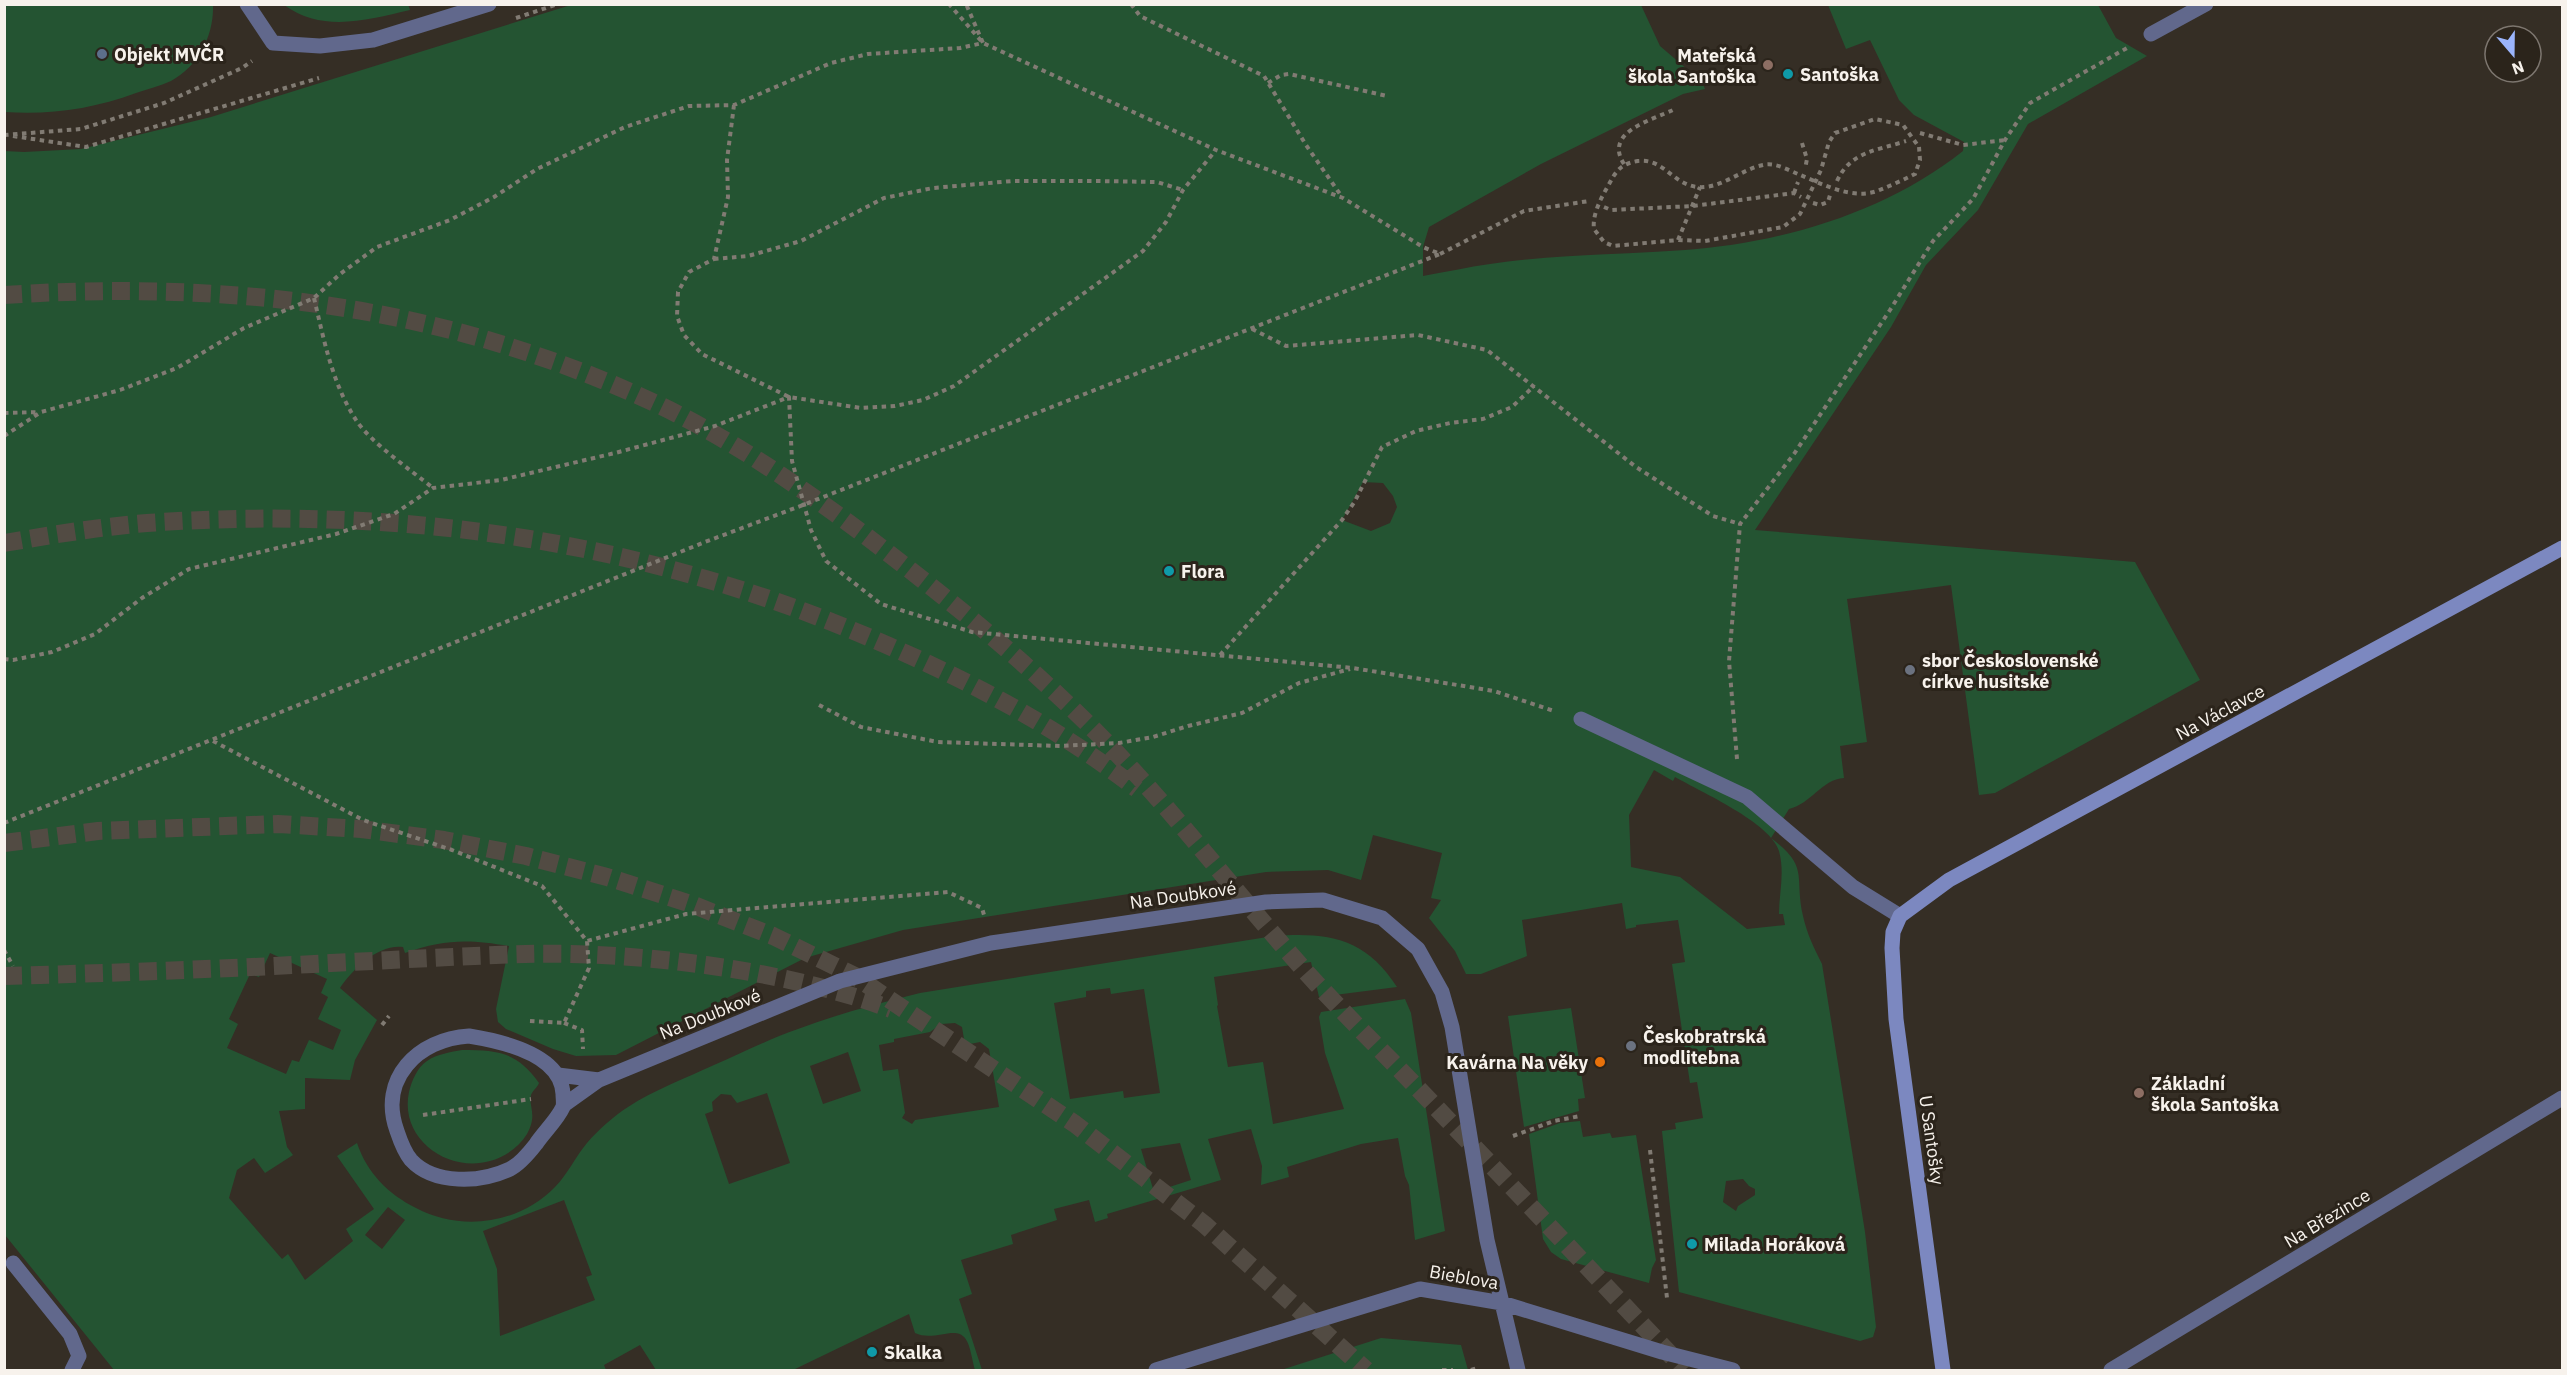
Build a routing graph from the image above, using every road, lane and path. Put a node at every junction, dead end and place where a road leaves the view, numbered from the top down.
1 (247, 4) edge
2 (489, 4) edge
3 (558, 4) edge
4 (949, 4) edge
5 (966, 4) edge
6 (1131, 4) edge
7 (2206, 4) edge
8 (515, 18) dead end
9 (2151, 34) dead end
10 (983, 43) junction
11 (273, 44) junction
12 (2122, 51) dead end
13 (324, 76) dead end
14 (1268, 83) junction
15 (1387, 96) dead end
16 (734, 105) junction
17 (1673, 110) dead end
18 (1920, 133) dead end
19 (4, 135) edge
20 (13, 136) junction
21 (2005, 140) junction
22 (1906, 141) dead end
23 (1803, 143) dead end
24 (1216, 150) junction
25 (1624, 164) junction
26 (1805, 169) dead end
27 (1816, 181) junction
28 (1837, 181) dead end
29 (1798, 183) dead end
30 (1700, 187) junction
31 (1183, 190) junction
32 (1794, 193) junction
33 (1830, 195) dead end
34 (1801, 197) dead end
35 (1343, 198) junction
36 (1589, 201) dead end
37 (1814, 203) dead end
38 (1693, 206) junction
39 (1604, 207) dead end
40 (1678, 240) junction
41 (1440, 254) junction
42 (714, 259) junction
43 (314, 298) junction
44 (1251, 328) junction
45 (1534, 387) junction
46 (789, 397) junction
47 (41, 412) junction
48 (4, 413) edge
49 (4, 436) edge
50 (433, 488) junction
51 (802, 505) junction
52 (1740, 524) junction
53 (2562, 548) edge
54 (1220, 655) junction
55 (4, 659) edge
56 (1353, 668) junction
57 (819, 705) dead end
58 (1581, 719) joint
59 (212, 741) junction
60 (1738, 767) dead end
61 (4, 823) edge
62 (1900, 916) junction
63 (587, 941) junction
64 (991, 943) junction
65 (4, 950) edge
66 (13, 966) dead end
67 (389, 1016) dead end
68 (382, 1025) dead end
69 (485, 1038) junction
70 (599, 1080) junction
71 (560, 1082) junction
72 (2562, 1098) edge
73 (564, 1105) junction
74 (1580, 1116) dead end
75 (392, 1120) junction
76 (1513, 1136) dead end
77 (1650, 1150) dead end
78 (14, 1263) dead end
79 (1667, 1298) dead end
80 (1502, 1303) junction
81 (1477, 1368) dead end
82 (1443, 1370) edge
83 (72, 1371) edge
84 (1156, 1371) edge
85 (1453, 1371) edge
86 (1471, 1371) edge
87 (1518, 1371) edge
88 (1733, 1371) edge
89 (1943, 1371) edge
90 (2111, 1371) edge

1 - 11 street
2 - 11 street
3 - 8 path
4 - 10 path
5 - 10 path
6 - 14 path
7 - 9 street
10 - 16 path
10 - 24 path
11 - 20 path
12 - 21 path
13 - 20 path
14 - 15 path
14 - 35 path
16 - 42 path
16 - 43 path
17 - 25 path
18 - 21 path
19 - 20 path
21 - 52 path
22 - 28 path
23 - 26 path
24 - 31 path
24 - 35 path
25 - 30 path
25 - 40 path
27 - 27 path
27 - 30 path
27 - 40 path
29 - 32 path
30 - 38 path
31 - 42 path
31 - 46 path
32 - 34 path
32 - 38 path
33 - 37 path
35 - 41 path
36 - 41 path
38 - 39 path
38 - 40 path
41 - 44 path
42 - 46 path
43 - 47 path
43 - 50 path
44 - 45 path
44 - 51 path
45 - 52 path
45 - 54 path
46 - 50 path
46 - 51 path
47 - 48 path
47 - 49 path
50 - 55 path
51 - 54 path
51 - 59 path
52 - 60 path
53 - 62 street, Na Václavce
54 - 56 path
56 - 57 path
56 - 58 path
58 - 62 street
59 - 61 path
59 - 63 path
62 - 89 street, U Santošky
63 - 64 path
63 - 69 path
64 - 70 street, Na Doubkové
64 - 80 street, Na Doubkové
65 - 66 path
67 - 68 path
69 - 71 street, Na Doubkové
69 - 75 street, Na Doubkové
70 - 71 street, Na Doubkové
70 - 73 street, Na Doubkové
71 - 73 street
71 - 75 path
72 - 90 street, Na Březince
73 - 75 street, Na Doubkové
74 - 76 path
77 - 79 path
78 - 83 street
80 - 84 street, Bieblova
80 - 87 street, Na Doubkové
80 - 88 street, Bieblova
81 - 86 path
82 - 85 path

